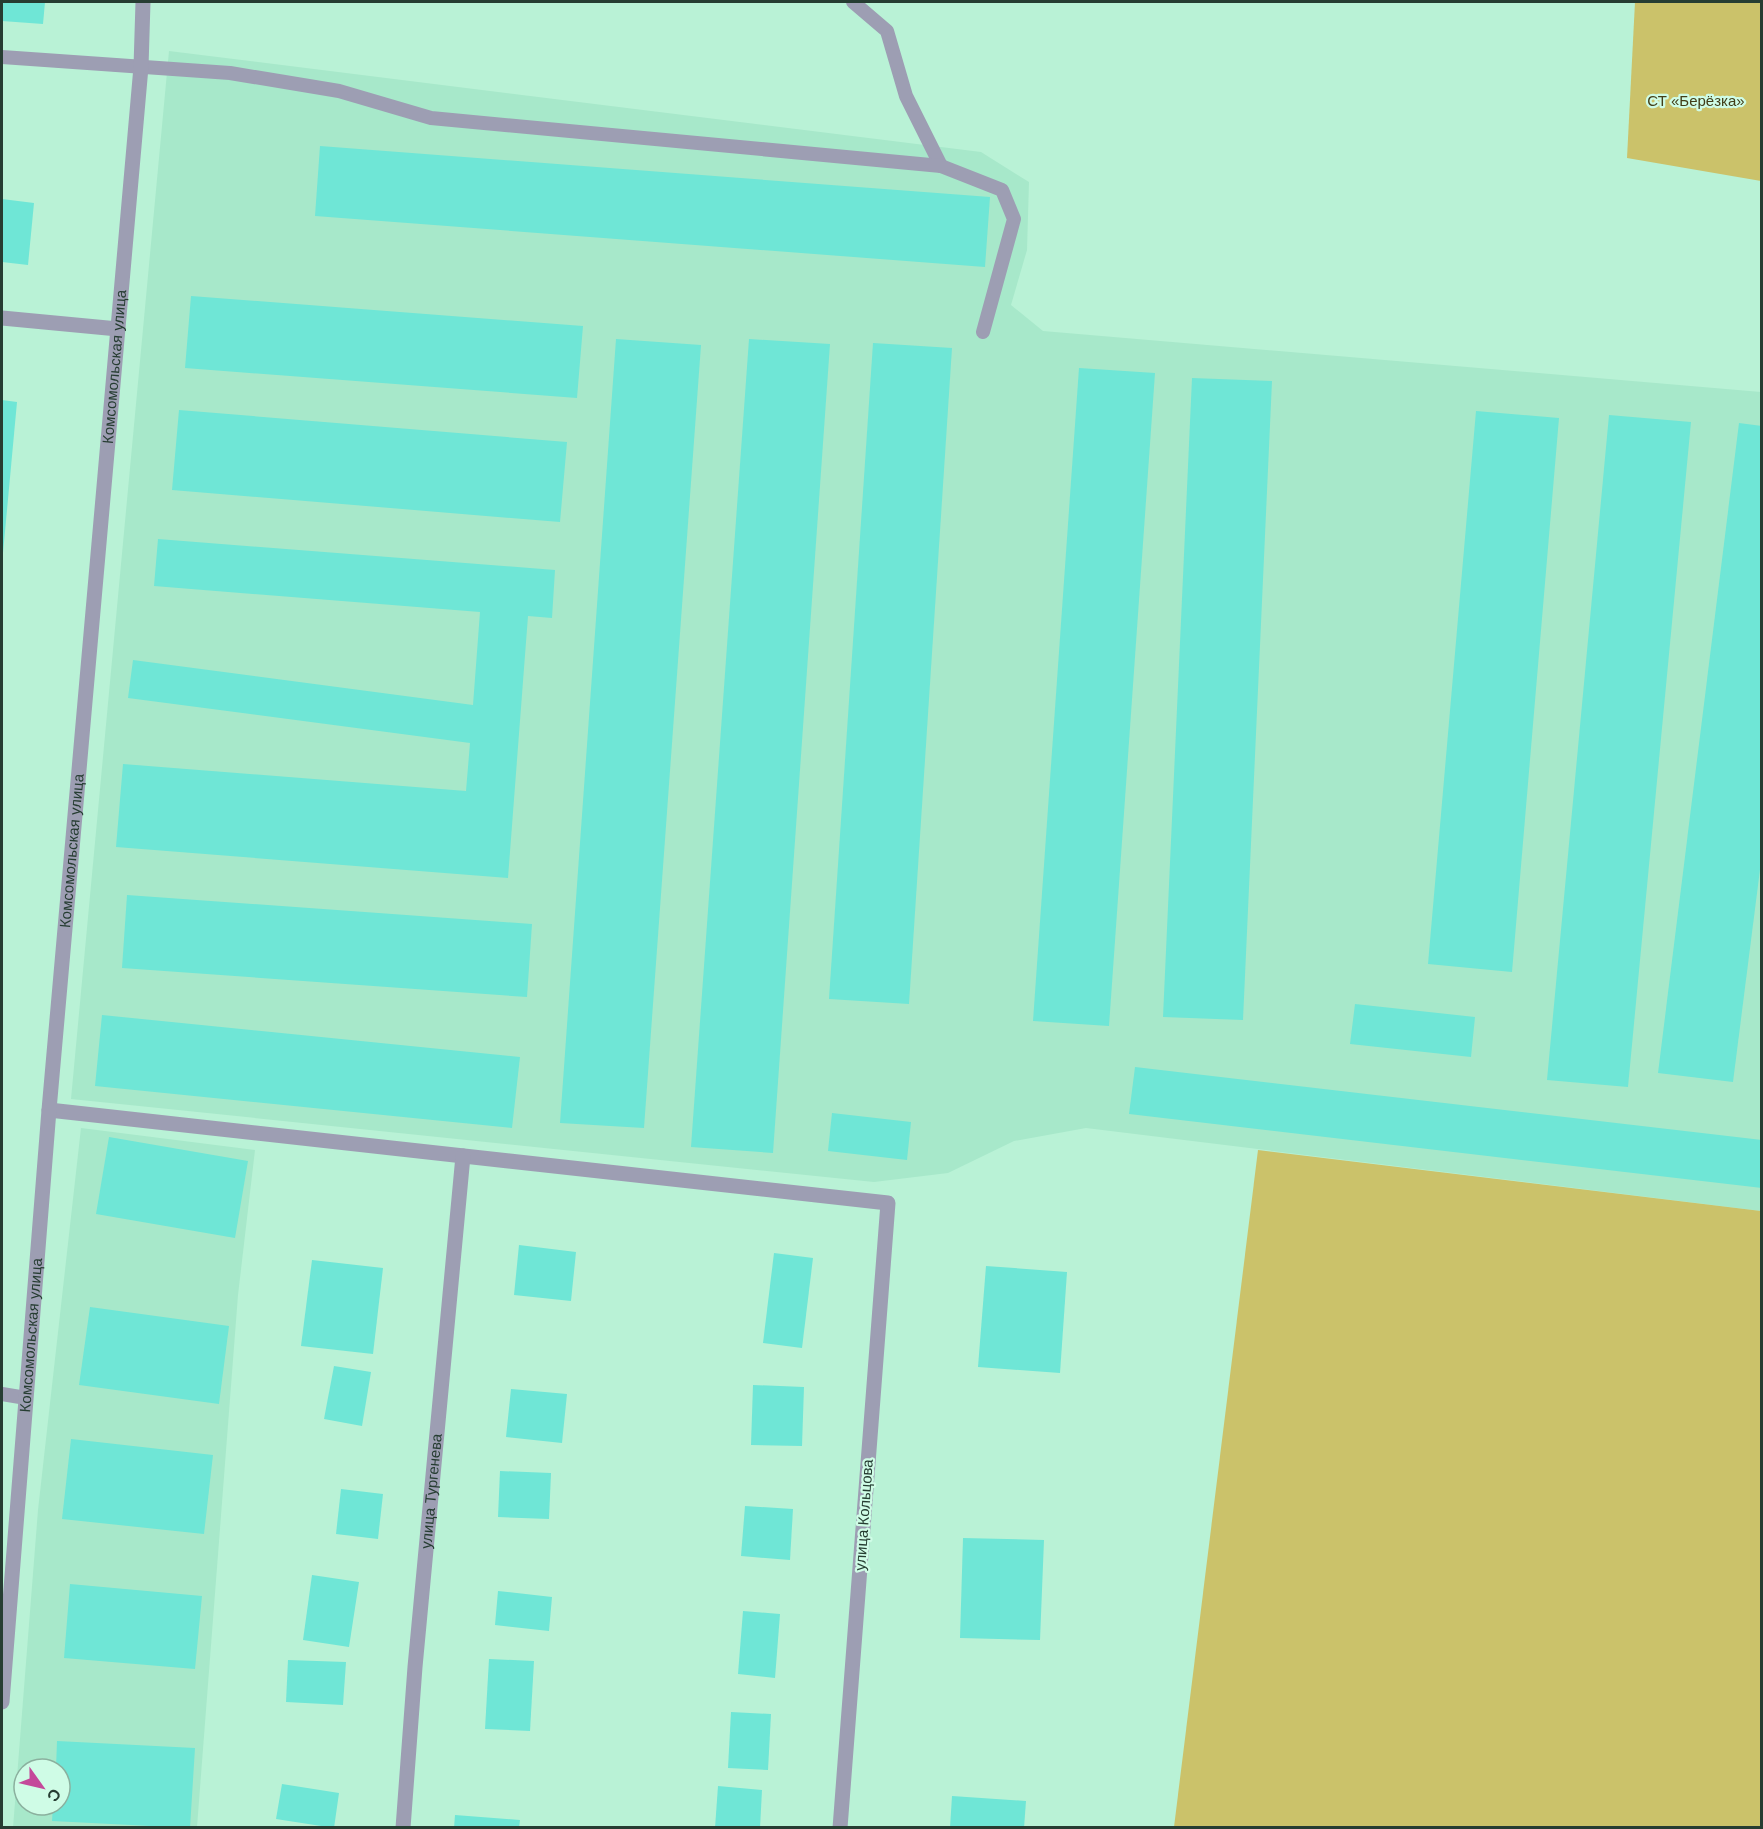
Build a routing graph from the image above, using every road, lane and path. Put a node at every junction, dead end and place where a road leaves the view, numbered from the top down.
1 (142, 2) edge
2 (853, 2) edge
3 (2, 57) edge
4 (141, 67) junction
5 (941, 166) junction
6 (2, 318) edge
7 (118, 329) junction
8 (983, 332) dead end
9 (49, 1110) junction
10 (463, 1156) junction
11 (2, 1394) edge
12 (26, 1398) junction
13 (2, 1702) edge
14 (403, 1827) edge
15 (840, 1827) edge

1 - 4 street, Комсомольская улица
2 - 5 lane
3 - 4 lane
4 - 5 lane
4 - 7 street, Комсомольская улица
5 - 8 lane
6 - 7 street
7 - 9 street, Комсомольская улица
9 - 10 street
9 - 12 street, Комсомольская улица
10 - 14 street, улица Тургенева
10 - 15 street, улица Кольцова
11 - 12 lane
12 - 13 street, Комсомольская улица

